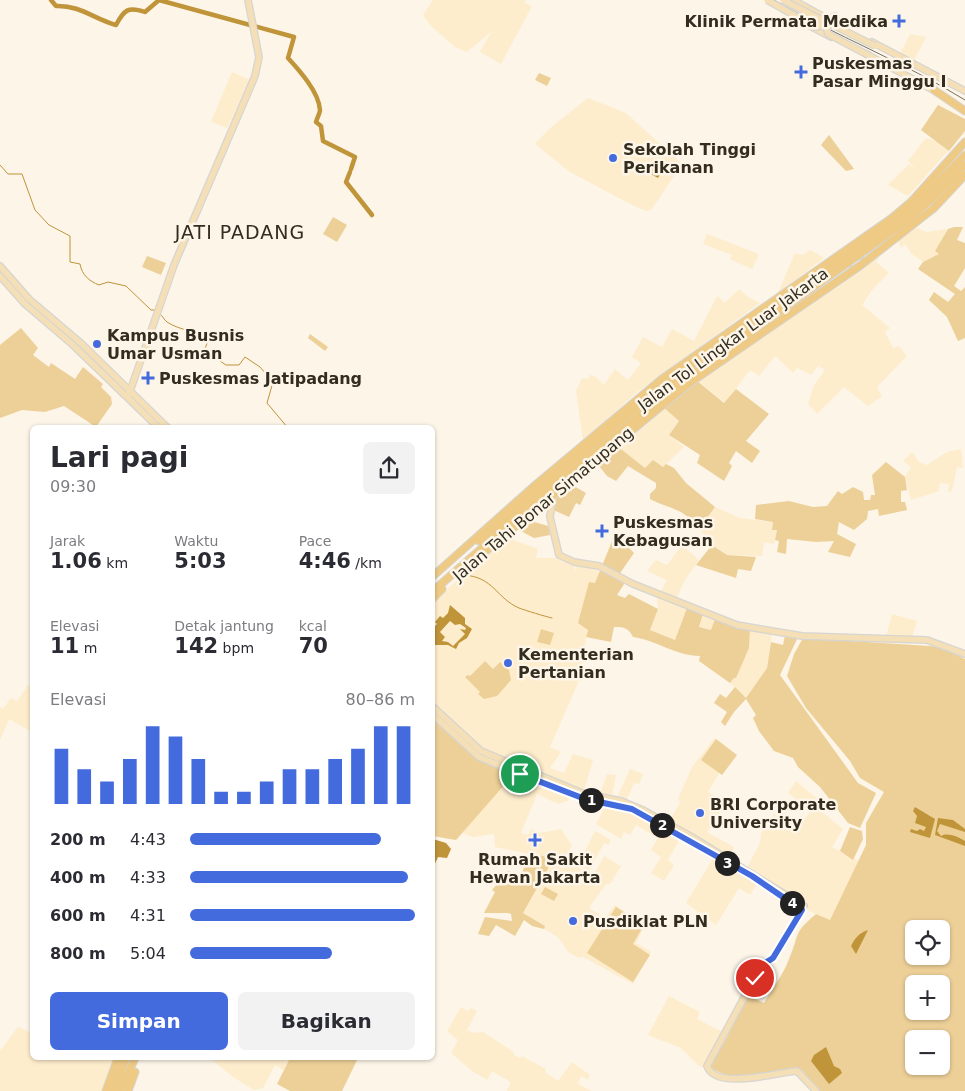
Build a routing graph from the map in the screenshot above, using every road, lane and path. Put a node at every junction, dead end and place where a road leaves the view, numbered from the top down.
1 (247, 0) edge
2 (766, 0) edge
3 (783, 0) edge
4 (793, 0) edge
5 (835, 16) dead end
6 (828, 19) junction
7 (921, 67) junction
8 (919, 81) junction
9 (934, 90) joint
10 (965, 91) edge
11 (965, 109) edge
12 (965, 139) edge
13 (965, 149) edge
14 (965, 155) edge
15 (965, 165) edge
16 (965, 172) edge
17 (965, 176) edge
18 (965, 182) edge
19 (911, 202) junction
20 (934, 207) junction
21 (892, 218) junction
22 (902, 233) junction
23 (0, 266) edge
24 (0, 276) edge
25 (790, 296) junction
26 (784, 309) junction
27 (130, 391) junction
28 (157, 425) edge
29 (165, 425) edge
30 (553, 496) junction
31 (551, 509) junction
32 (536, 510) junction
33 (451, 570) junction
34 (435, 574) edge
35 (435, 581) edge
36 (435, 589) edge
37 (435, 596) edge
38 (965, 654) edge
39 (435, 709) edge
40 (435, 717) edge
41 (702, 846) junction
42 (117, 1060) edge
43 (123, 1060) edge
44 (133, 1060) edge
45 (139, 1060) edge
46 (106, 1091) edge
47 (113, 1091) edge
48 (120, 1091) edge
49 (128, 1091) edge
50 (816, 1091) edge

1 - 27 main road
2 - 3 main road, bridge
2 - 8 main road
4 - 6 main road
5 - 6 main road
6 - 7 main road
7 - 8 main road, bridge
7 - 10 main road
8 - 9 main road
9 - 11 highway
12 - 19 highway, Jalan Tahi Bonar Simatupang
12 - 19 highway
13 - 19 highway
14 - 25 highway, Jalan Tol Lingkar Luar Jakarta
15 - 26 highway, Jalan Tol Lingkar Luar Jakarta
16 - 20 highway
17 - 20 highway, Jalan Tahi Bonar Simatupang
18 - 20 highway
19 - 21 highway, Jalan Tahi Bonar Simatupang
20 - 22 highway, Jalan Tahi Bonar Simatupang
21 - 25 highway
21 - 34 highway, Jalan Tahi Bonar Simatupang
22 - 26 highway
22 - 30 highway, Jalan Tahi Bonar Simatupang
23 - 27 main road
24 - 27 main road
25 - 33 highway, Jalan Tol Lingkar Luar Jakarta
26 - 33 highway, Jalan Tol Lingkar Luar Jakarta
27 - 28 main road
27 - 29 main road
30 - 31 main road
30 - 32 highway, Jalan Tahi Bonar Simatupang
31 - 32 main road
31 - 38 main road
32 - 37 highway, Jalan Tahi Bonar Simatupang
33 - 35 highway, Jalan Tol Lingkar Luar Jakarta
33 - 36 highway, Jalan Tol Lingkar Luar Jakarta
39 - 41 main road
40 - 41 main road
41 - 50 main road
42 - 46 highway
43 - 47 highway
44 - 48 highway
45 - 49 highway

